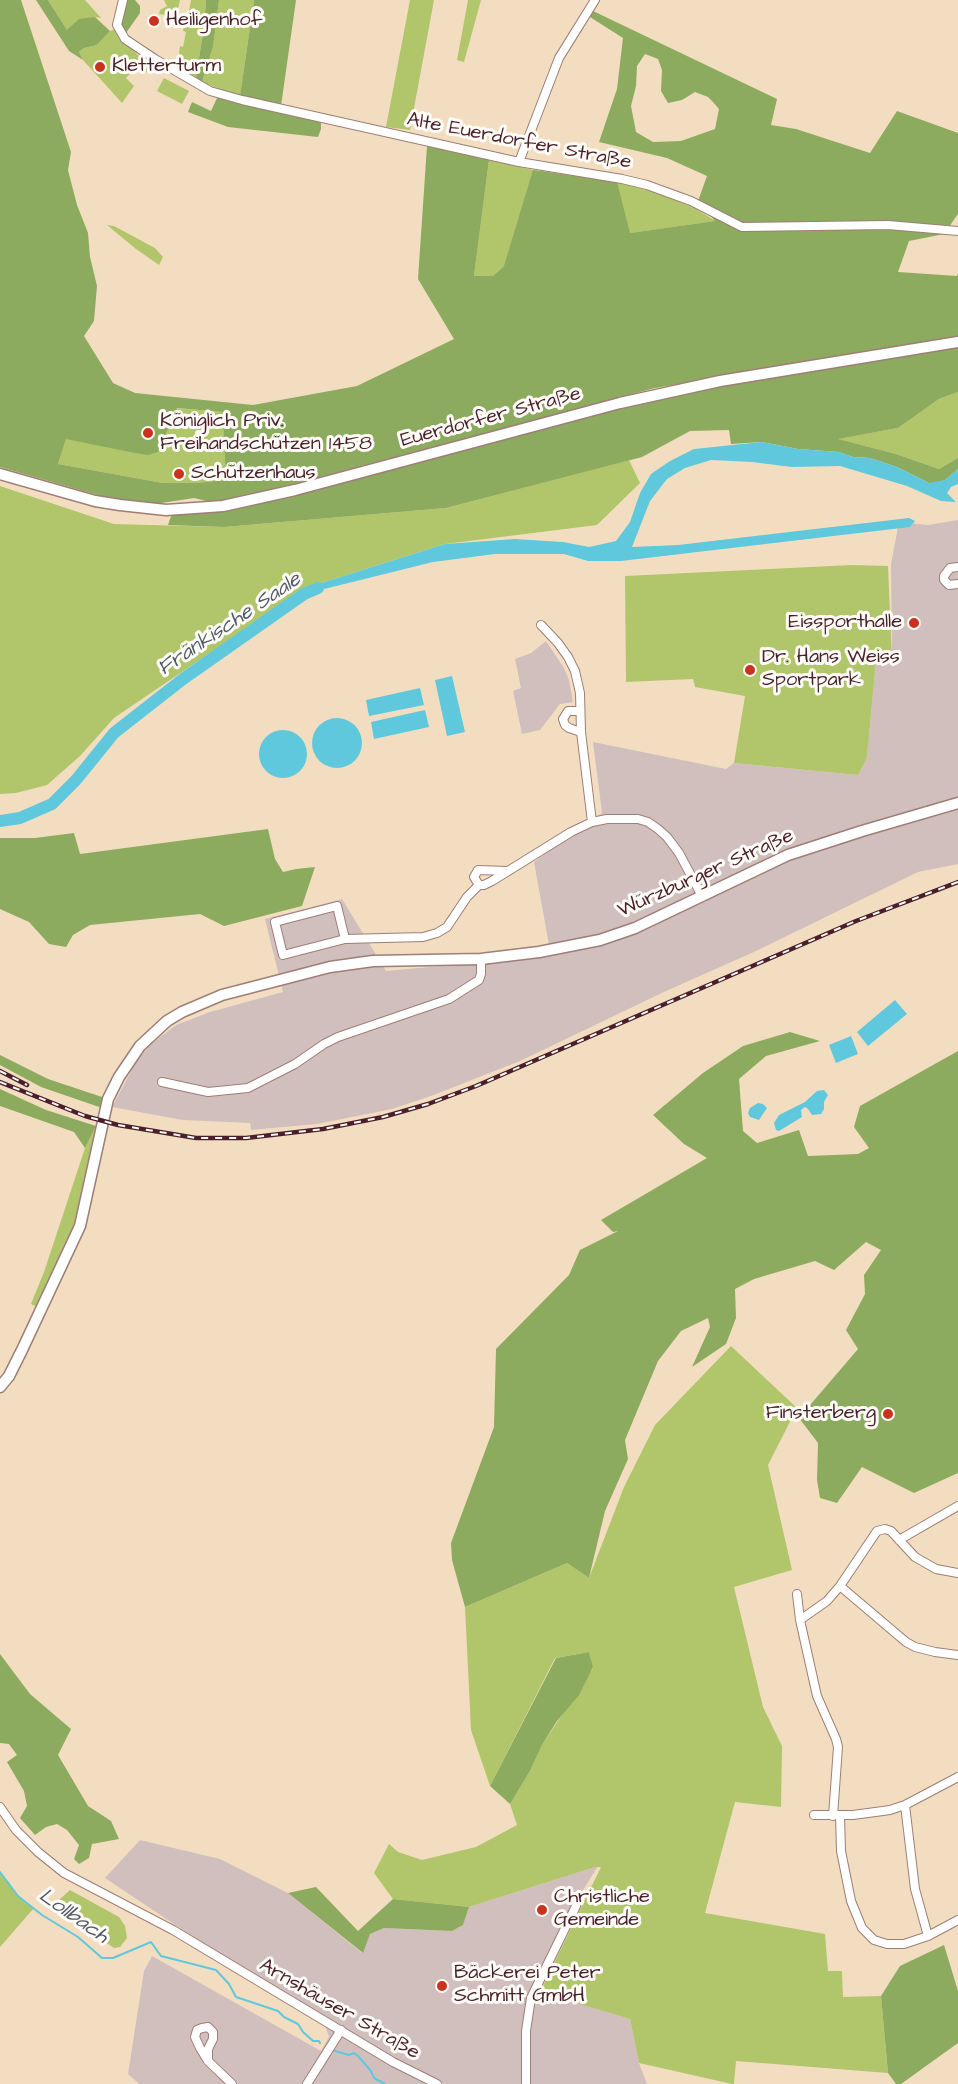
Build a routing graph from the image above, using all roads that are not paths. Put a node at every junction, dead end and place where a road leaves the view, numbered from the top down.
1 (123, 0) edge
2 (595, 0) edge
3 (519, 162) junction
4 (958, 231) edge
5 (958, 342) edge
6 (0, 474) edge
7 (958, 567) edge
8 (958, 584) edge
9 (542, 625) dead end
10 (580, 711) junction
11 (581, 732) junction
12 (958, 803) edge
13 (592, 822) junction
14 (508, 871) junction
15 (479, 885) junction
16 (702, 896) junction
17 (345, 939) junction
18 (481, 959) junction
19 (162, 1082) dead end
20 (0, 1387) edge
21 (958, 1506) edge
22 (899, 1540) junction
23 (958, 1573) edge
24 (840, 1586) junction
25 (797, 1594) dead end
26 (800, 1620) junction
27 (958, 1655) edge
28 (958, 1777) edge
29 (904, 1805) junction
30 (0, 1807) edge
31 (814, 1815) dead end
32 (837, 1816) junction
33 (576, 1906) dead end
34 (957, 1923) edge
35 (928, 1936) junction
36 (341, 2030) junction
37 (208, 2061) dead end
38 (232, 2084) edge
39 (307, 2084) edge
40 (437, 2084) edge
41 (526, 2084) edge

1 - 3 street, Alte Euerdorfer Straße
2 - 3 street
3 - 4 street, Alte Euerdorfer Straße
5 - 6 main road, Euerdorfer Straße
7 - 8 street
9 - 10 street
10 - 11 street
10 - 11 street
11 - 13 street
12 - 16 main road, Würzburger Straße
13 - 14 street
13 - 16 street
14 - 15 street
14 - 15 street
15 - 17 street
16 - 18 main road, Würzburger Straße
17 - 17 street
18 - 19 street
18 - 20 main road, Würzburger Straße
21 - 22 street
22 - 23 street
22 - 24 street
24 - 26 street
24 - 27 street
25 - 26 street
26 - 32 street
28 - 29 street
29 - 32 street
29 - 35 street
30 - 36 street, Arnshäuser Straße
31 - 32 street
32 - 35 street
33 - 41 street
34 - 35 street
36 - 39 street
36 - 40 street, Arnshäuser Straße
37 - 38 street

